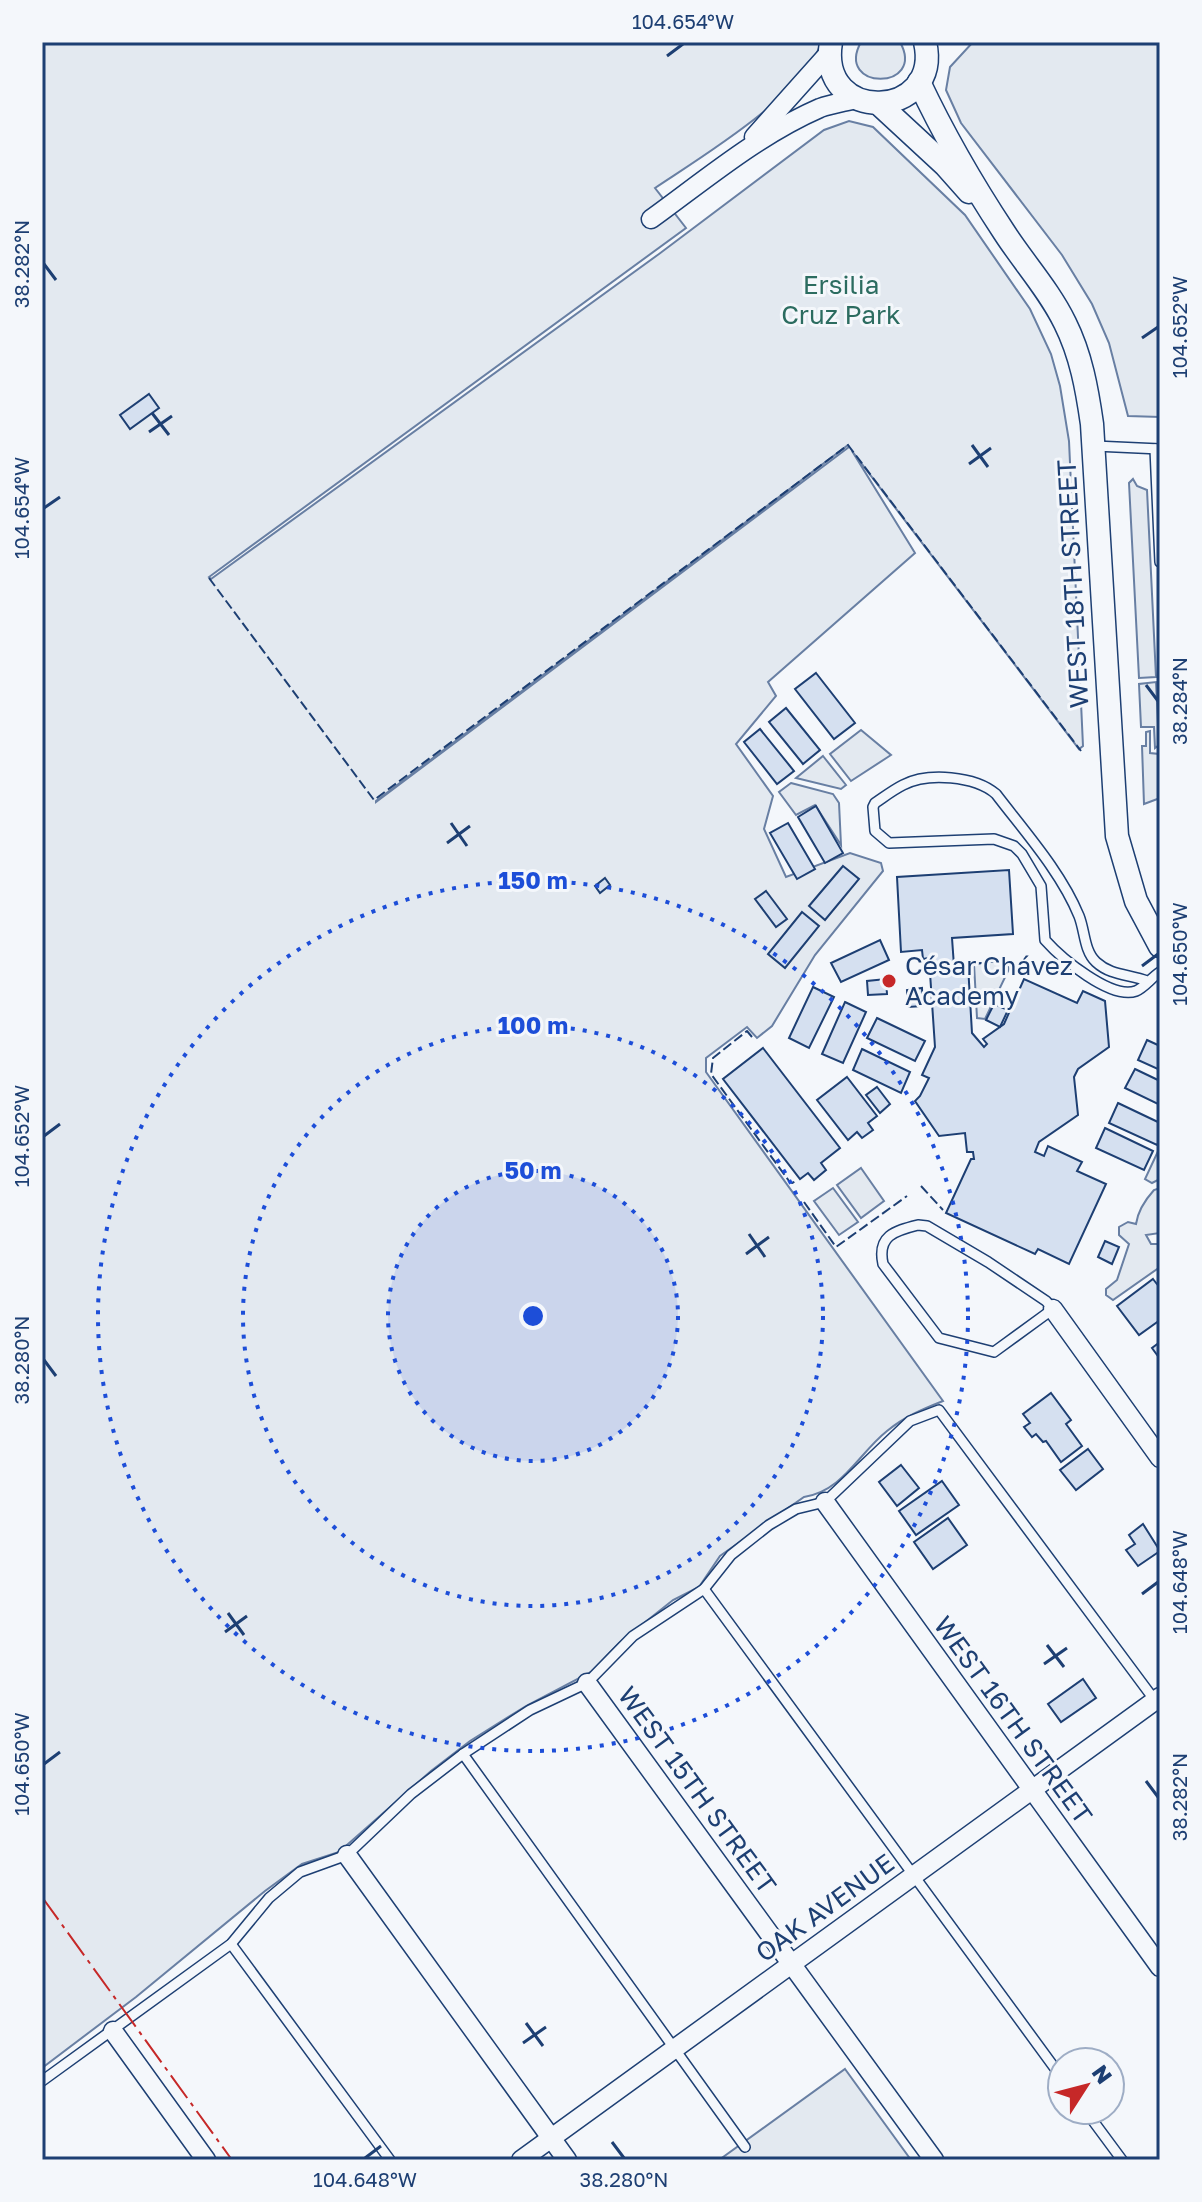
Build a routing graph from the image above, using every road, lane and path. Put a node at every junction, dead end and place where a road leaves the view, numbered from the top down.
1 (925, 42) edge
2 (943, 42) edge
3 (830, 47) edge
4 (923, 74) junction
5 (856, 99) junction
6 (879, 104) junction
7 (729, 162) junction
8 (651, 219) dead end
9 (1004, 232) junction
10 (1093, 446) junction
11 (1157, 449) edge
12 (1160, 562) edge
13 (1160, 946) edge
14 (1160, 972) edge
15 (1147, 981) junction
16 (1053, 1309) junction
17 (1160, 1458) edge
18 (825, 1502) junction
19 (704, 1589) junction
20 (587, 1683) junction
21 (1158, 1702) edge
22 (463, 1754) junction
23 (1032, 1791) junction
24 (347, 1855) junction
25 (915, 1875) junction
26 (231, 1944) junction
27 (791, 1964) junction
28 (1160, 1967) edge
29 (113, 2031) junction
30 (675, 2048) junction
31 (1046, 2056) edge
32 (42, 2081) edge
33 (1097, 2126) edge
34 (551, 2138) junction
35 (745, 2147) dead end
36 (206, 2160) edge
37 (390, 2160) edge
38 (521, 2160) edge
39 (567, 2160) edge
40 (934, 2160) edge
41 (1122, 2160) edge

1 - 4 street
2 - 4 street
3 - 5 street
3 - 7 street
4 - 6 street
4 - 9 street, WEST 18TH STREET
5 - 6 street
5 - 7 street
6 - 9 street, WEST 18TH STREET
7 - 8 street
9 - 10 street, WEST 18TH STREET
10 - 11 lane
10 - 13 street, WEST 18TH STREET
11 - 12 lane
14 - 15 lane
15 - 15 lane
16 - 16 lane
16 - 17 street
18 - 19 lane
18 - 21 lane
18 - 23 street, WEST 16TH STREET
19 - 20 lane
19 - 25 lane
20 - 22 lane
20 - 27 street, WEST 15TH STREET
21 - 23 street, OAK AVENUE
22 - 24 lane
22 - 30 lane
23 - 25 street, OAK AVENUE
23 - 28 street, WEST 16TH STREET
24 - 26 lane
24 - 34 street
25 - 27 street, OAK AVENUE
25 - 31 lane
26 - 29 lane
26 - 37 lane
27 - 30 street, OAK AVENUE
27 - 40 street, WEST 15TH STREET
29 - 32 lane
29 - 36 street
30 - 34 street, OAK AVENUE
30 - 35 lane
33 - 41 lane
34 - 38 street, OAK AVENUE
34 - 39 street

